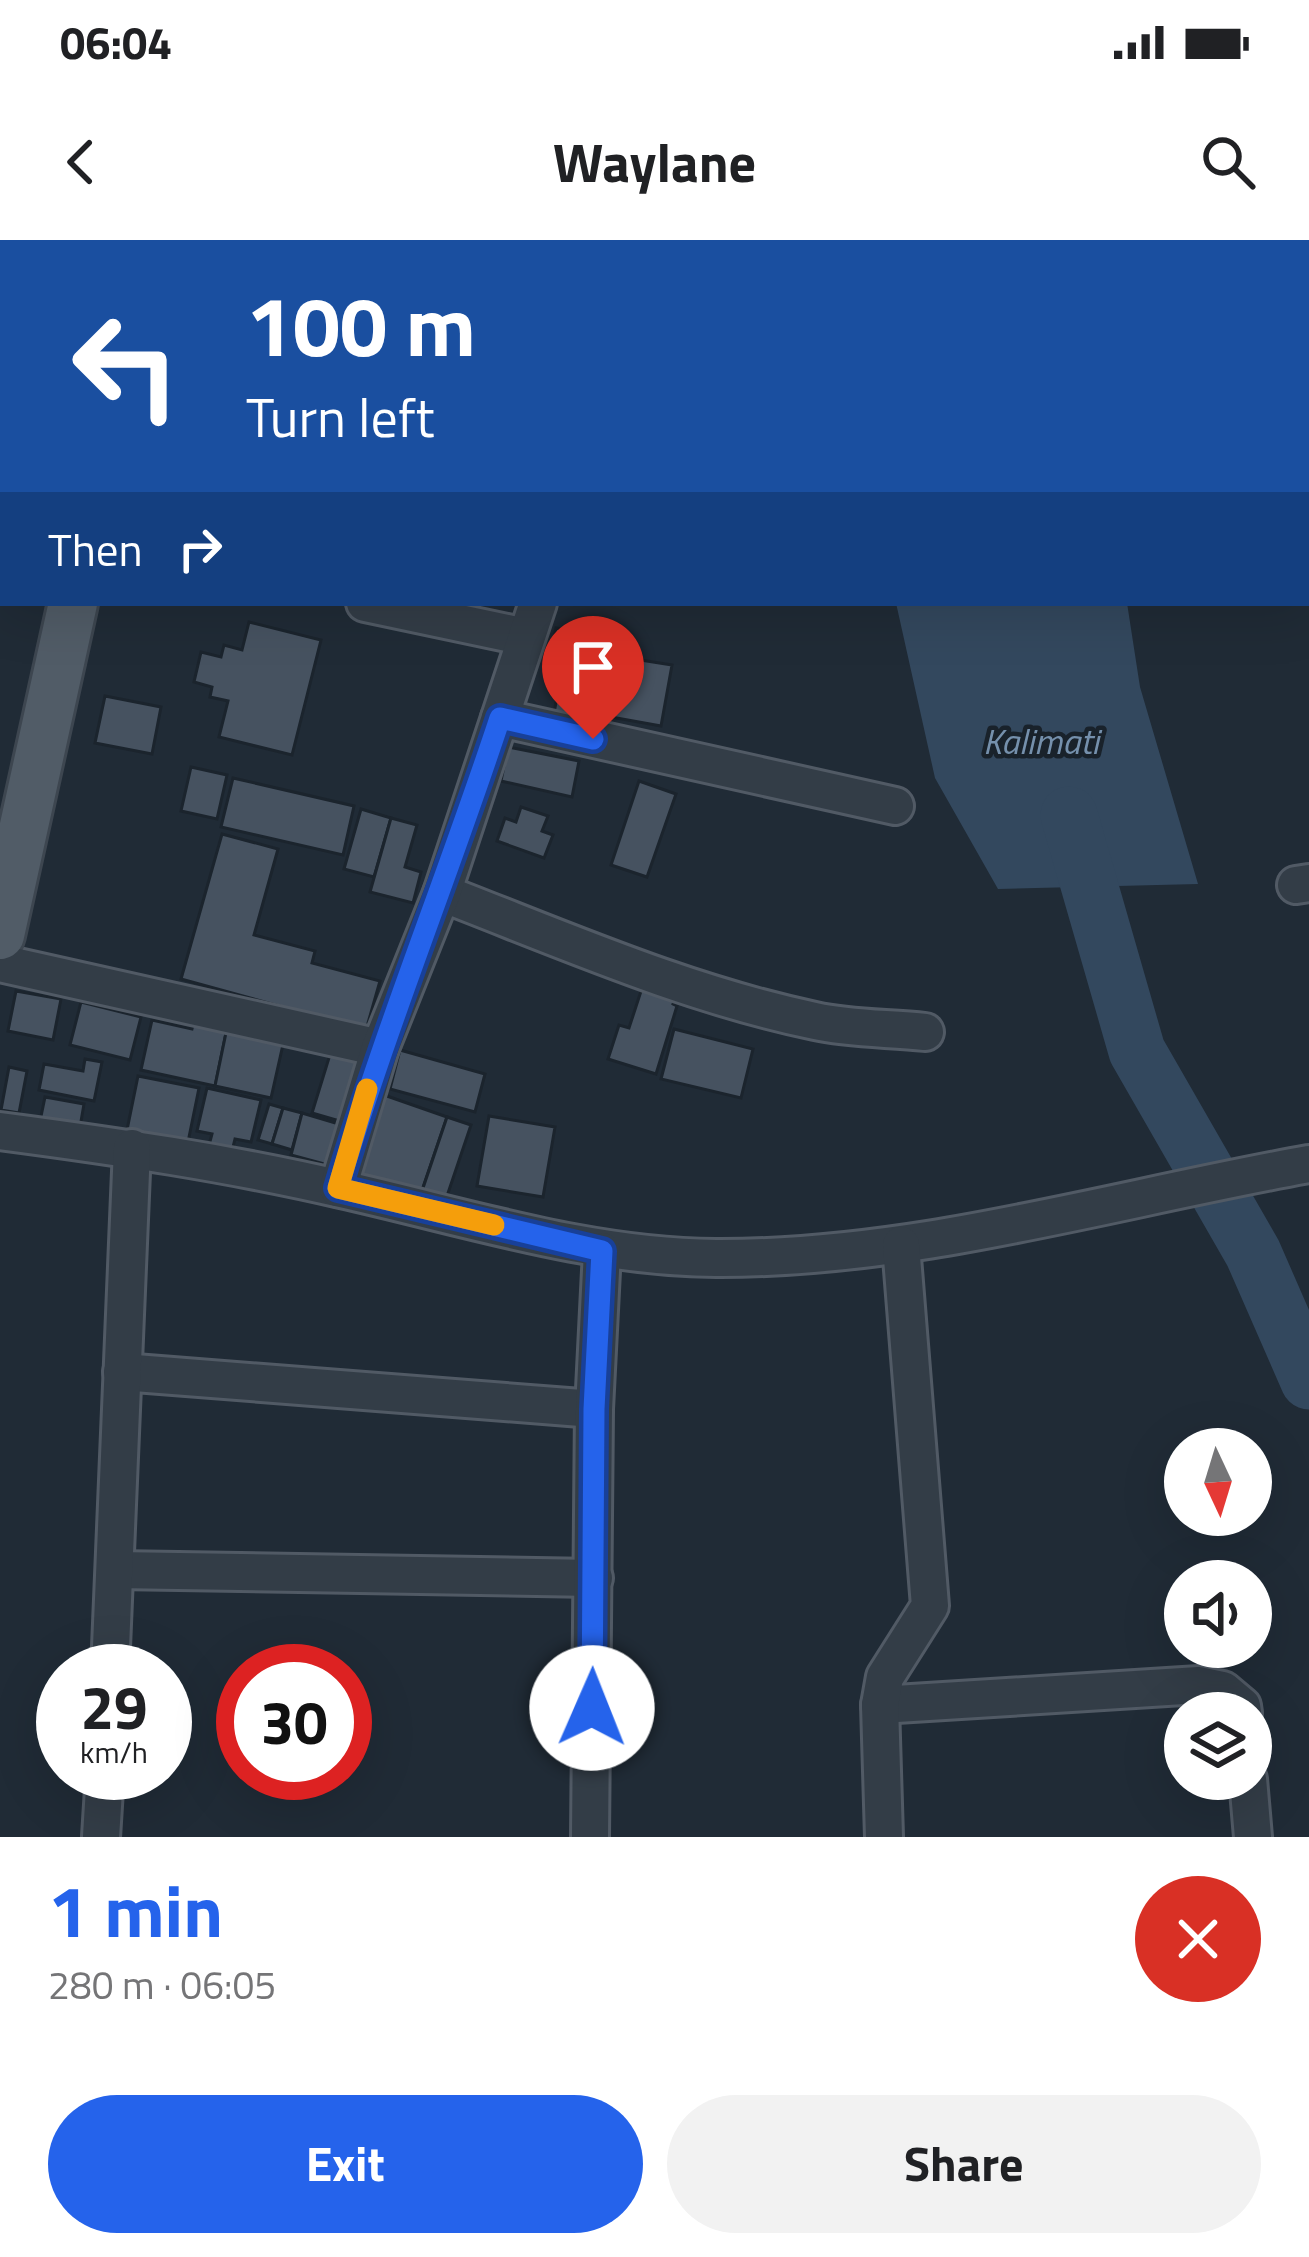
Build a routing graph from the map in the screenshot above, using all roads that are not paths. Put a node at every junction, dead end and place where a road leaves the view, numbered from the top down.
1 (72, 606) edge
2 (394, 606) edge
3 (532, 620) edge
4 (500, 718) junction
5 (895, 806) dead end
6 (442, 893) junction
7 (0, 935) edge
8 (0, 964) edge
9 (925, 1032) dead end
10 (380, 1048) junction
11 (0, 1132) edge
12 (131, 1148) junction
13 (1309, 1164) edge
14 (338, 1188) junction
15 (901, 1245) junction
16 (602, 1251) junction
17 (122, 1372) junction
18 (594, 1409) junction
19 (116, 1570) junction
20 (594, 1578) junction
21 (112, 1644) edge
22 (1224, 1692) edge
23 (880, 1705) junction
24 (103, 1800) edge
25 (1250, 1800) edge
26 (101, 1837) edge
27 (590, 1837) edge
28 (884, 1837) edge
29 (1253, 1837) edge

1 - 7 main road
2 - 3 street
3 - 4 street
4 - 5 street
4 - 6 street
6 - 9 street
6 - 10 street
8 - 10 street
10 - 14 street
11 - 12 street
12 - 14 street
12 - 17 street
13 - 15 street
14 - 16 street
15 - 16 street
15 - 23 street
16 - 18 street
17 - 18 street
17 - 19 street
18 - 20 street
19 - 20 street
19 - 21 street
20 - 27 street
22 - 23 street
23 - 28 street
24 - 26 street
25 - 29 street

